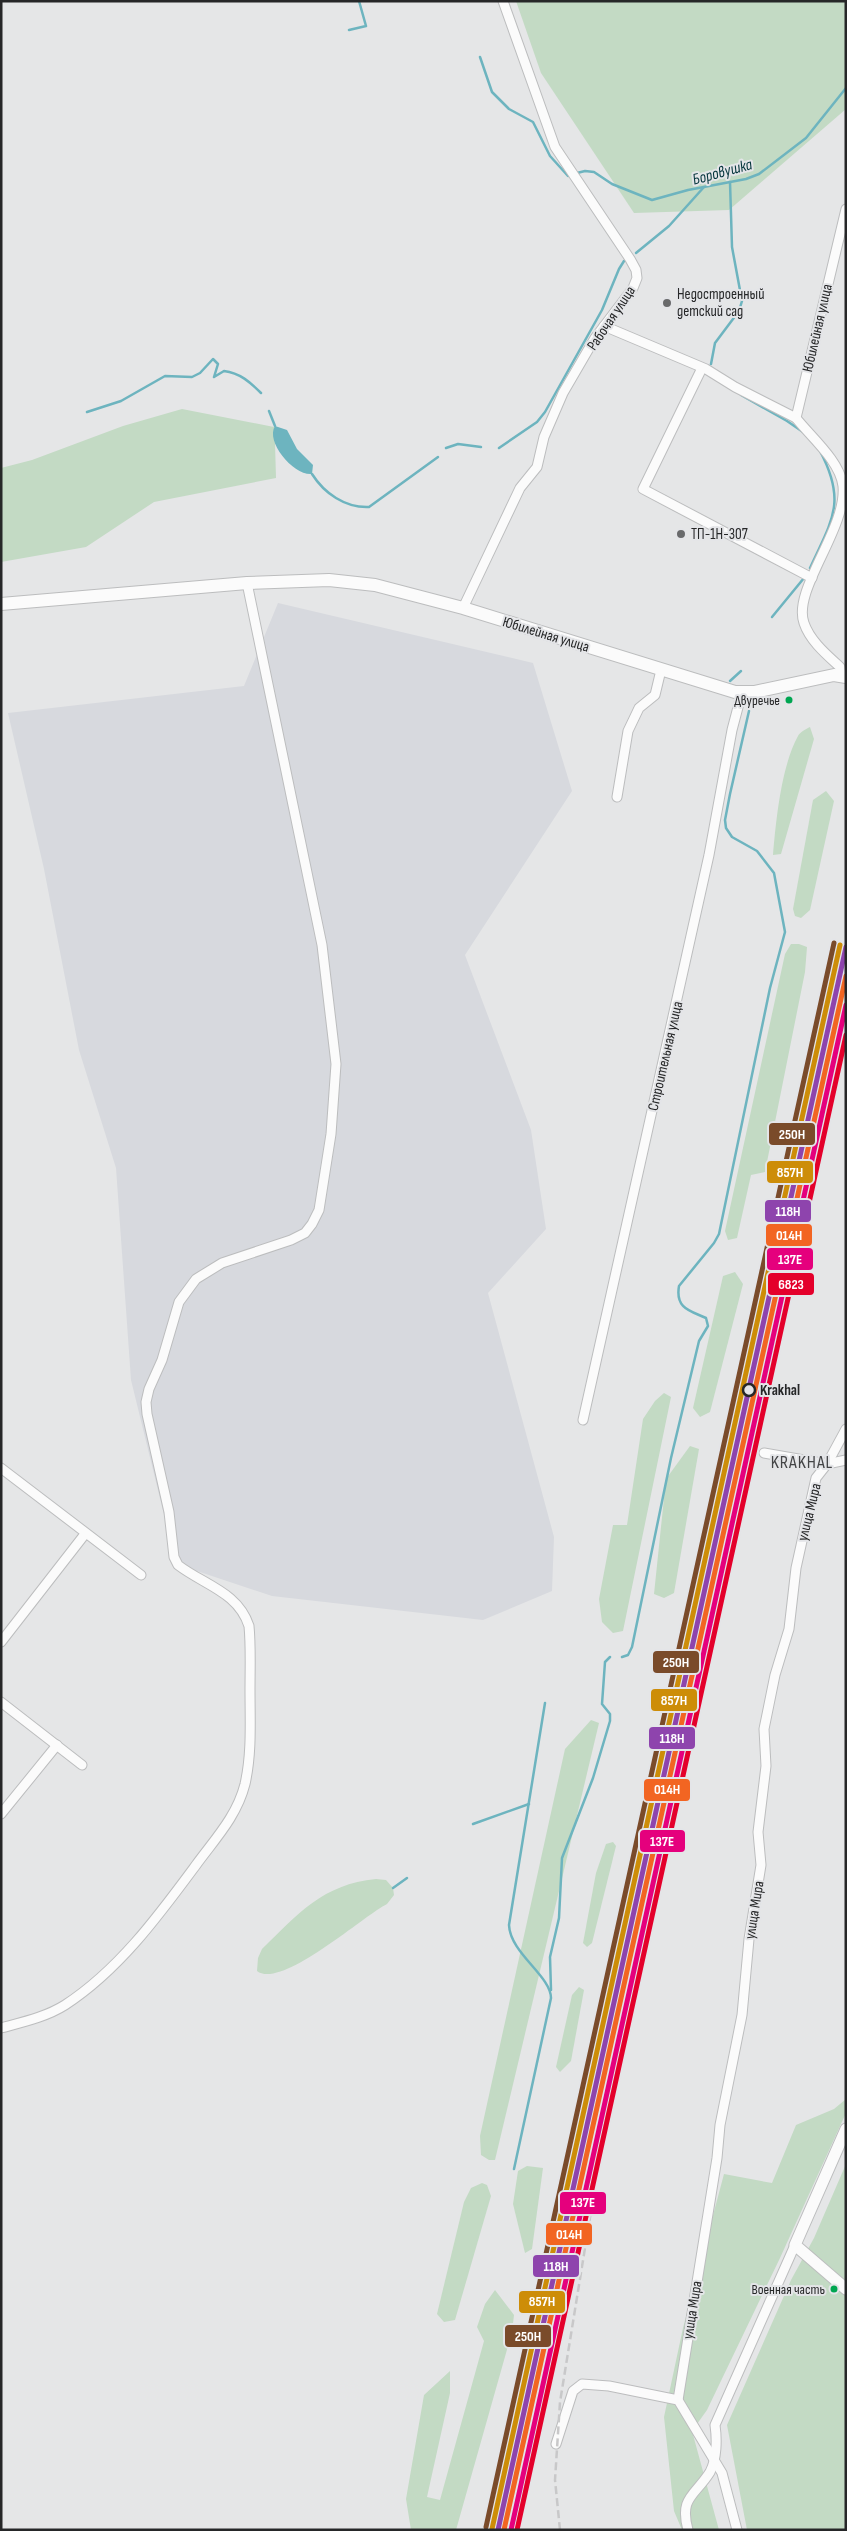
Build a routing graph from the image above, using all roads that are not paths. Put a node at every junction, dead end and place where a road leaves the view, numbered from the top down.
1 (503, 1) edge
2 (846, 209) edge
3 (604, 326) junction
4 (702, 368) junction
5 (796, 418) junction
6 (812, 578) junction
7 (247, 583) junction
8 (1, 604) edge
9 (463, 608) junction
10 (661, 670) junction
11 (844, 676) edge
12 (742, 692) junction
13 (617, 797) dead end
14 (583, 1420) dead end
15 (846, 1429) edge
16 (764, 1453) dead end
17 (846, 1460) edge
18 (827, 1464) junction
19 (2, 1470) edge
20 (85, 1534) junction
21 (141, 1575) dead end
22 (1, 1642) edge
23 (1, 1702) edge
24 (57, 1745) junction
25 (82, 1765) dead end
26 (1, 1814) edge
27 (1, 2028) edge
28 (846, 2128) edge
29 (795, 2245) junction
30 (846, 2289) edge
31 (678, 2400) junction
32 (556, 2444) dead end
33 (714, 2458) junction
34 (688, 2530) edge
35 (737, 2530) edge

1 - 3 street, Рабочая улица
2 - 5 street, Юбилейная улица
3 - 4 street, Юбилейная улица
3 - 9 street, Рабочая улица
4 - 5 street, Юбилейная улица
4 - 6 street
5 - 6 street, Юбилейная улица
6 - 11 street, Юбилейная улица
7 - 8 main road, Юбилейная улица
7 - 9 main road, Юбилейная улица
7 - 27 street
9 - 10 main road, Юбилейная улица
10 - 12 main road, Юбилейная улица
10 - 13 street
11 - 12 main road, Юбилейная улица
12 - 14 street, Строительная улица
15 - 18 street, улица Мира
16 - 18 street
17 - 18 street
18 - 31 street, улица Мира
19 - 20 street
20 - 21 street
20 - 22 street
23 - 24 street
24 - 25 street
24 - 26 street
28 - 29 street
29 - 30 street
29 - 33 street
31 - 32 street
31 - 33 street
33 - 34 street
33 - 35 street

